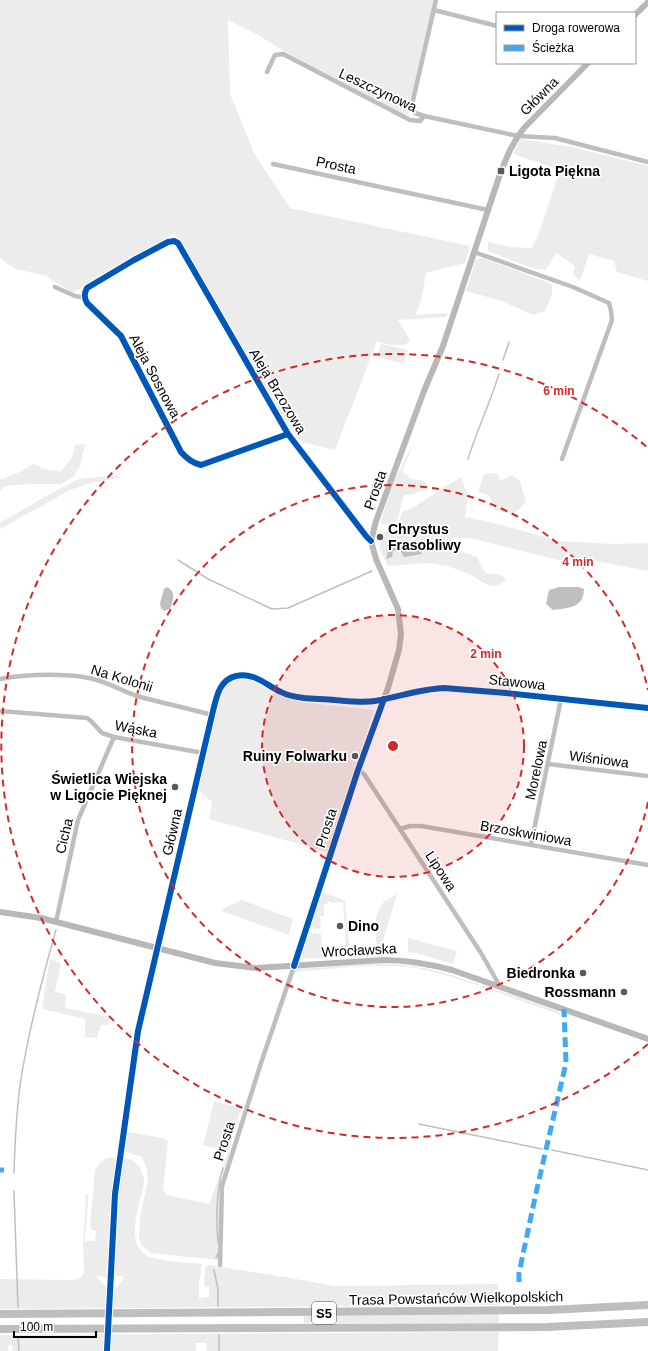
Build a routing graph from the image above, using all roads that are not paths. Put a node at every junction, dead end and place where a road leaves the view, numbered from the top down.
1 (436, 0) edge
2 (648, 2) edge
3 (434, 10) junction
4 (636, 15) edge
5 (496, 26) edge
6 (587, 64) edge
7 (267, 72) dead end
8 (424, 116) junction
9 (524, 128) joint
10 (518, 136) junction
11 (648, 162) edge
12 (273, 164) dead end
13 (488, 210) junction
14 (474, 252) junction
15 (55, 287) dead end
16 (85, 298) junction
17 (288, 434) junction
18 (562, 459) dead end
19 (371, 541) junction
20 (0, 679) edge
21 (384, 699) junction
22 (562, 699) junction
23 (648, 708) edge
24 (0, 712) edge
25 (212, 715) junction
26 (114, 737) junction
27 (203, 753) junction
28 (548, 764) junction
29 (358, 770) junction
30 (648, 776) edge
31 (400, 829) junction
32 (531, 844) junction
33 (648, 865) edge
34 (0, 912) edge
35 (56, 922) junction
36 (157, 949) junction
37 (294, 966) junction
38 (501, 988) junction
39 (648, 1039) edge
40 (220, 1265) dead end
41 (648, 1305) edge
42 (0, 1314) edge
43 (648, 1322) edge
44 (0, 1329) edge
45 (107, 1351) edge

1 - 3 street
2 - 4 street
3 - 5 street
3 - 8 street
6 - 9 street, Główna
7 - 8 street, Leszczynowa
8 - 10 street, Leszczynowa
9 - 10 street, Prosta
10 - 11 street, Leszczynowa
10 - 13 street, Prosta
12 - 13 street, Prosta
13 - 14 street, Prosta
14 - 18 street
14 - 19 street, Prosta
15 - 16 street
16 - 17 street, Aleja Sosnowa
16 - 17 street, Aleja Brzozowa
17 - 19 street, Aleja Brzozowa
19 - 21 street, Prosta
20 - 25 street, Na Kolonii
21 - 22 street, Stawowa
21 - 25 street, Główna
21 - 29 street, Prosta
22 - 23 street, Stawowa
22 - 28 street, Morelowa
24 - 26 street, Wąska
25 - 27 street, Główna
26 - 27 street, Wąska
26 - 35 street, Cicha
27 - 36 street, Główna
28 - 30 street, Wiśniowa
28 - 32 street, Morelowa
29 - 31 street, Lipowa
29 - 37 street, Prosta
31 - 32 street, Brzoskwiniowa
31 - 38 street, Lipowa
32 - 33 street, Brzoskwiniowa
34 - 35 street, Wrocławska
35 - 36 street, Wrocławska
36 - 37 street, Wrocławska
36 - 45 street, Główna
37 - 38 street, Wrocławska
37 - 40 street, Prosta
38 - 39 street, Wrocławska
41 - 42 highway, Trasa Powstańców Wielkopolskich / S5
43 - 44 highway, Trasa Powstańców Wielkopolskich / S5

